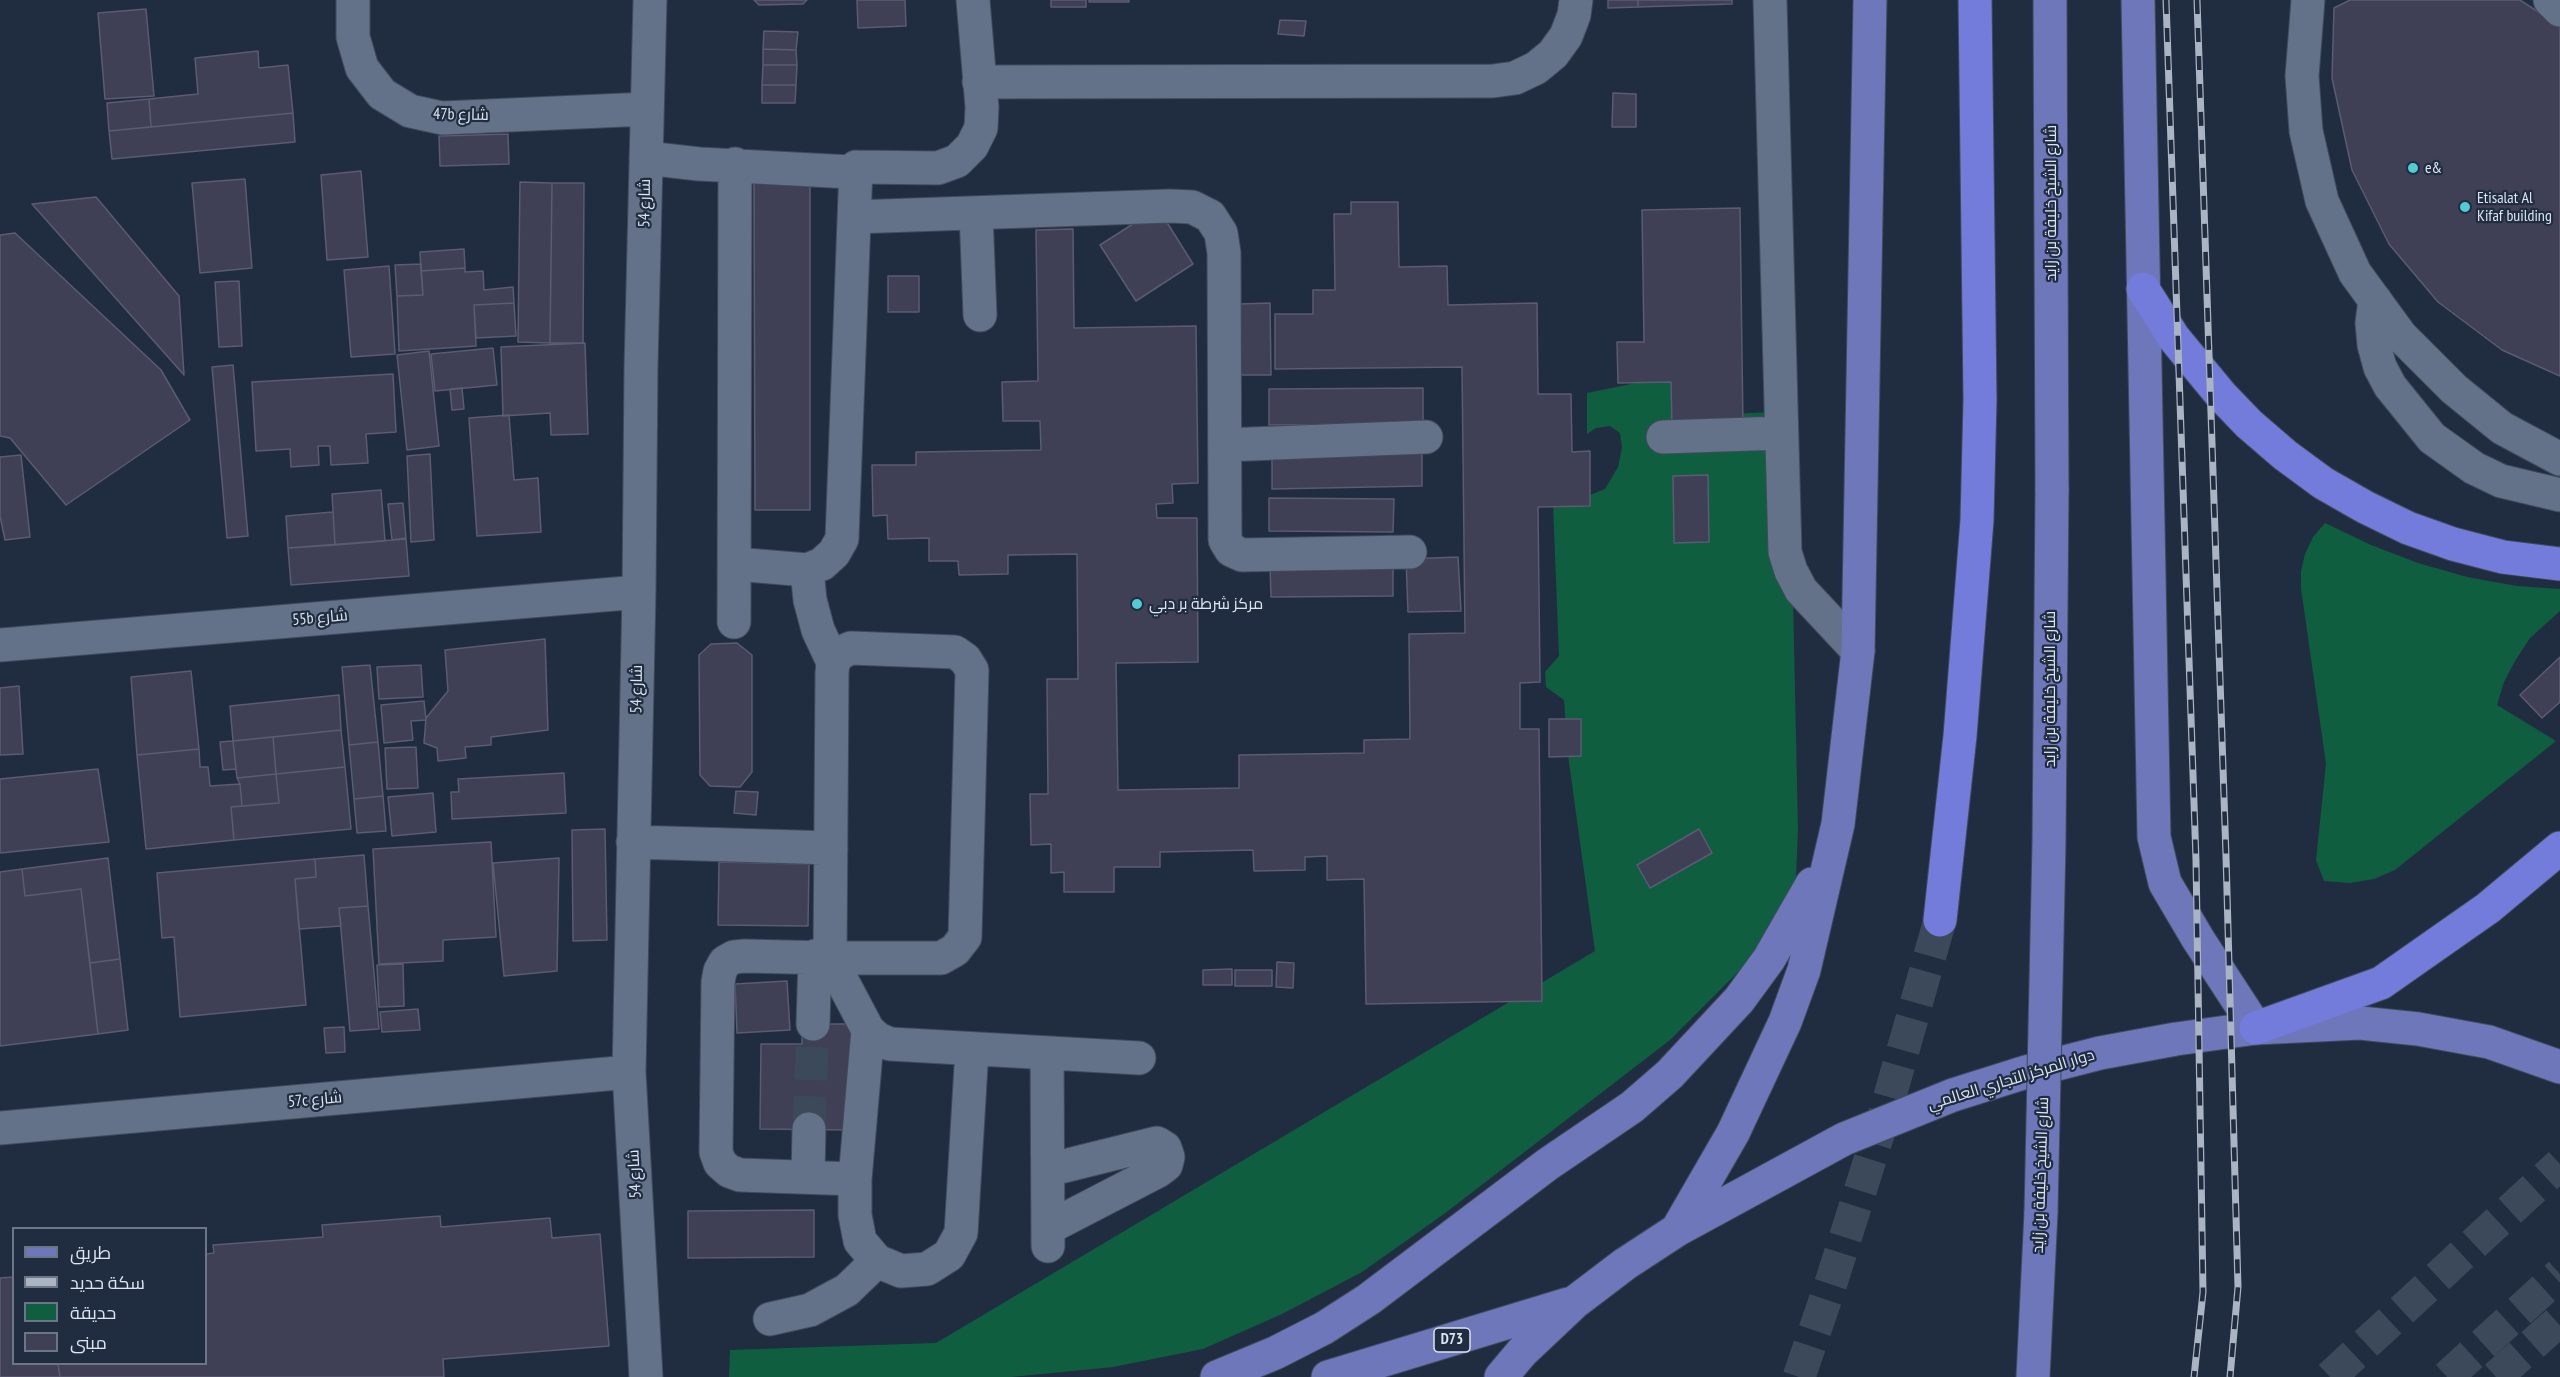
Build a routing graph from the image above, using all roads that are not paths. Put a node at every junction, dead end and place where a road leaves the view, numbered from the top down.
1 (353, 0) edge
2 (650, 0) edge
3 (973, 0) edge
4 (1576, 0) edge
5 (1770, 0) edge
6 (1870, 0) edge
7 (1975, 0) edge
8 (2050, 0) edge
9 (2138, 0) edge
10 (2308, 0) edge
11 (2550, 0) edge
12 (2560, 10) edge
13 (979, 82) junction
14 (647, 109) junction
15 (646, 158) junction
16 (735, 164) junction
17 (856, 167) junction
18 (976, 213) junction
19 (854, 217) junction
20 (2144, 290) junction
21 (2375, 300) junction
22 (980, 315) dead end
23 (1781, 433) junction
24 (1662, 436) dead end
25 (1426, 437) dead end
26 (1225, 445) junction
27 (2560, 459) edge
28 (2560, 495) edge
29 (1410, 552) dead end
30 (735, 564) junction
31 (2560, 564) edge
32 (807, 570) junction
33 (639, 592) junction
34 (734, 622) dead end
35 (0, 645) edge
36 (1858, 651) junction
37 (833, 662) junction
38 (1838, 824) junction
39 (633, 843) junction
40 (831, 848) junction
41 (2560, 848) edge
42 (1940, 920) tunnel mouth
43 (823, 957) junction
44 (813, 1024) tunnel mouth
45 (2256, 1028) junction
46 (868, 1030) junction
47 (972, 1049) junction
48 (1047, 1053) junction
49 (1138, 1058) dead end
50 (2560, 1067) edge
51 (629, 1072) junction
52 (0, 1128) edge
53 (809, 1129) tunnel mouth
54 (1048, 1170) junction
55 (808, 1176) junction
56 (855, 1179) junction
57 (1677, 1230) junction
58 (877, 1261) junction
59 (1575, 1302) junction
60 (770, 1319) dead end
61 (646, 1377) edge
62 (1217, 1377) edge
63 (1328, 1377) edge
64 (1501, 1377) edge
65 (2032, 1377) edge

1 - 14 street, 47b شارع
2 - 14 street, شارع 54
3 - 13 street
4 - 13 street
5 - 23 street
6 - 36 main road
7 - 42 highway
8 - 65 main road, شارع الشيخ خليفة بن زايد, bridge
9 - 20 main road
10 - 21 street
11 - 12 street
13 - 17 street
14 - 15 street, شارع 54
15 - 16 street
15 - 33 street, شارع 54
16 - 17 street
16 - 30 street
17 - 19 street
18 - 19 street
18 - 22 street
18 - 26 street
19 - 32 street
20 - 31 highway
20 - 45 main road
21 - 27 street
21 - 28 street
23 - 24 street
23 - 36 street
25 - 26 street
26 - 29 street
30 - 32 street
30 - 34 street
32 - 37 street
33 - 35 street, 55b شارع
33 - 39 street, شارع 54
36 - 38 main road
37 - 40 street
37 - 43 street
38 - 57 main road
38 - 62 main road
39 - 40 street
39 - 51 street, شارع 54
40 - 43 street
41 - 45 highway
43 - 44 street
43 - 46 street
43 - 55 street
45 - 50 main road, دوار المركز التجاري العالمي
45 - 57 main road, دوار المركز التجاري العالمي
46 - 47 street
46 - 56 street
47 - 48 street
47 - 58 street
48 - 49 street
48 - 54 street
51 - 52 street, 57c شارع
51 - 61 street, شارع 54
53 - 55 street
54 - 54 street
55 - 56 street
56 - 58 street
57 - 59 main road, دوار المركز التجاري العالمي
58 - 60 street
59 - 63 main road, D73
59 - 64 main road, دوار المركز التجاري العالمي

